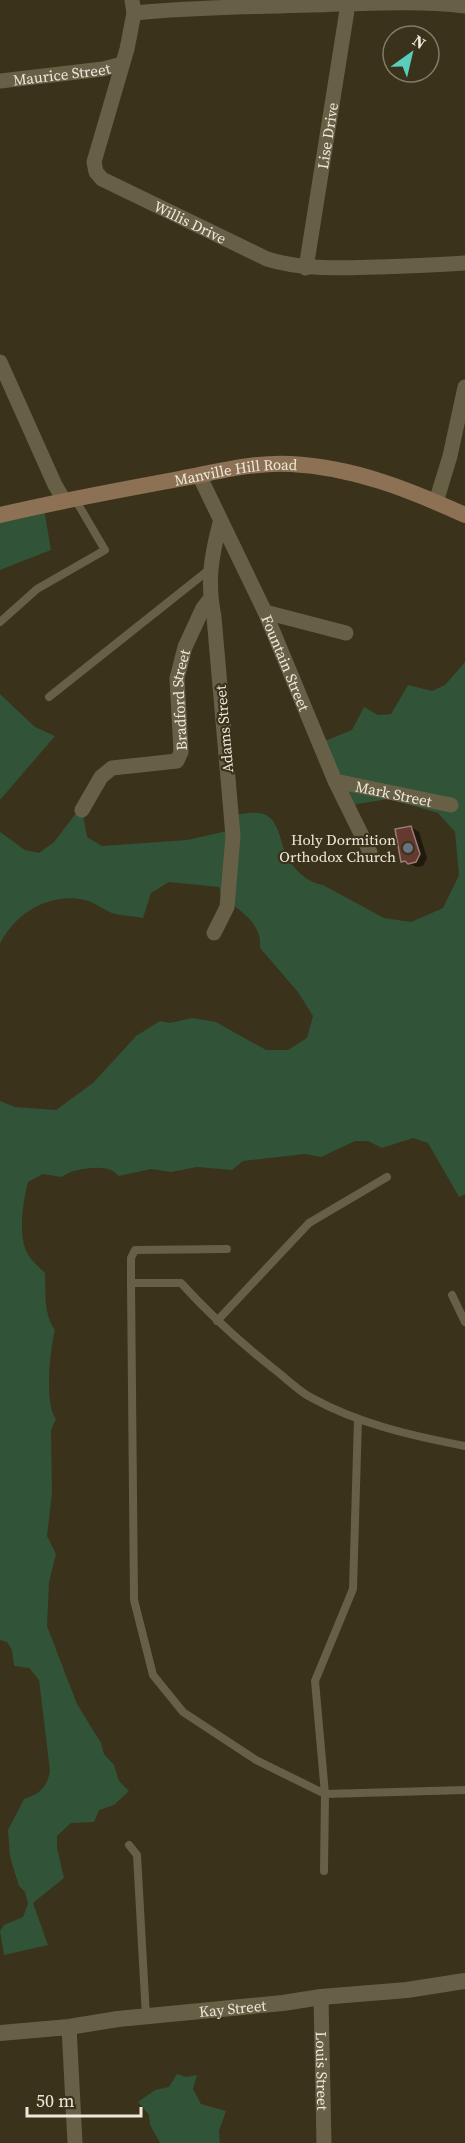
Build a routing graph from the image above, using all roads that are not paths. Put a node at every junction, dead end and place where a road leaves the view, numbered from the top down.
1 (348, 4) junction
2 (133, 6) edge
3 (465, 6) edge
4 (122, 64) junction
5 (0, 81) edge
6 (465, 263) edge
7 (306, 268) junction
8 (0, 362) edge
9 (465, 387) edge
10 (198, 475) junction
11 (69, 499) junction
12 (436, 502) junction
13 (0, 515) edge
14 (465, 515) edge
15 (220, 523) junction
16 (211, 568) junction
17 (210, 599) junction
18 (264, 612) junction
19 (0, 622) edge
20 (346, 633) dead end
21 (49, 697) dead end
22 (335, 781) junction
23 (451, 805) dead end
24 (82, 810) dead end
25 (370, 852) dead end
26 (214, 933) dead end
27 (387, 1177) dead end
28 (227, 1249) dead end
29 (131, 1283) junction
30 (452, 1295) dead end
31 (216, 1321) junction
32 (465, 1322) edge
33 (358, 1419) junction
34 (465, 1446) edge
35 (465, 1790) edge
36 (325, 1794) junction
37 (129, 1845) dead end
38 (324, 1870) dead end
39 (465, 1981) edge
40 (321, 1997) junction
41 (146, 2017) junction
42 (69, 2027) junction
43 (0, 2033) edge
44 (75, 2143) edge
45 (324, 2143) edge

1 - 2 street
1 - 3 street
1 - 7 street, Lise Drive
2 - 4 street, Willis Drive
4 - 5 street, Maurice Street
4 - 7 street, Willis Drive
6 - 7 street, Willis Drive
8 - 11 street
9 - 12 street
10 - 11 main road, Manville Hill Road
10 - 12 main road, Manville Hill Road
10 - 15 street, Fountain Street
11 - 13 main road, Manville Hill Road
11 - 19 lane
12 - 14 main road, Manville Hill Road
15 - 16 street, Adams Street
15 - 18 street, Fountain Street
16 - 17 street, Adams Street
16 - 21 lane
17 - 24 street, Bradford Street
17 - 26 street, Adams Street
18 - 20 street
18 - 22 street, Fountain Street
22 - 23 street, Mark Street
22 - 25 street, Fountain Street
27 - 31 lane
28 - 29 lane
29 - 31 lane
29 - 36 lane
30 - 32 lane
31 - 33 lane
33 - 34 lane
33 - 36 lane
35 - 36 lane
36 - 38 lane
37 - 41 lane
39 - 40 street, Kay Street
40 - 41 street, Kay Street
40 - 45 street, Louis Street
41 - 42 street, Kay Street
42 - 43 street, Kay Street
42 - 44 street

